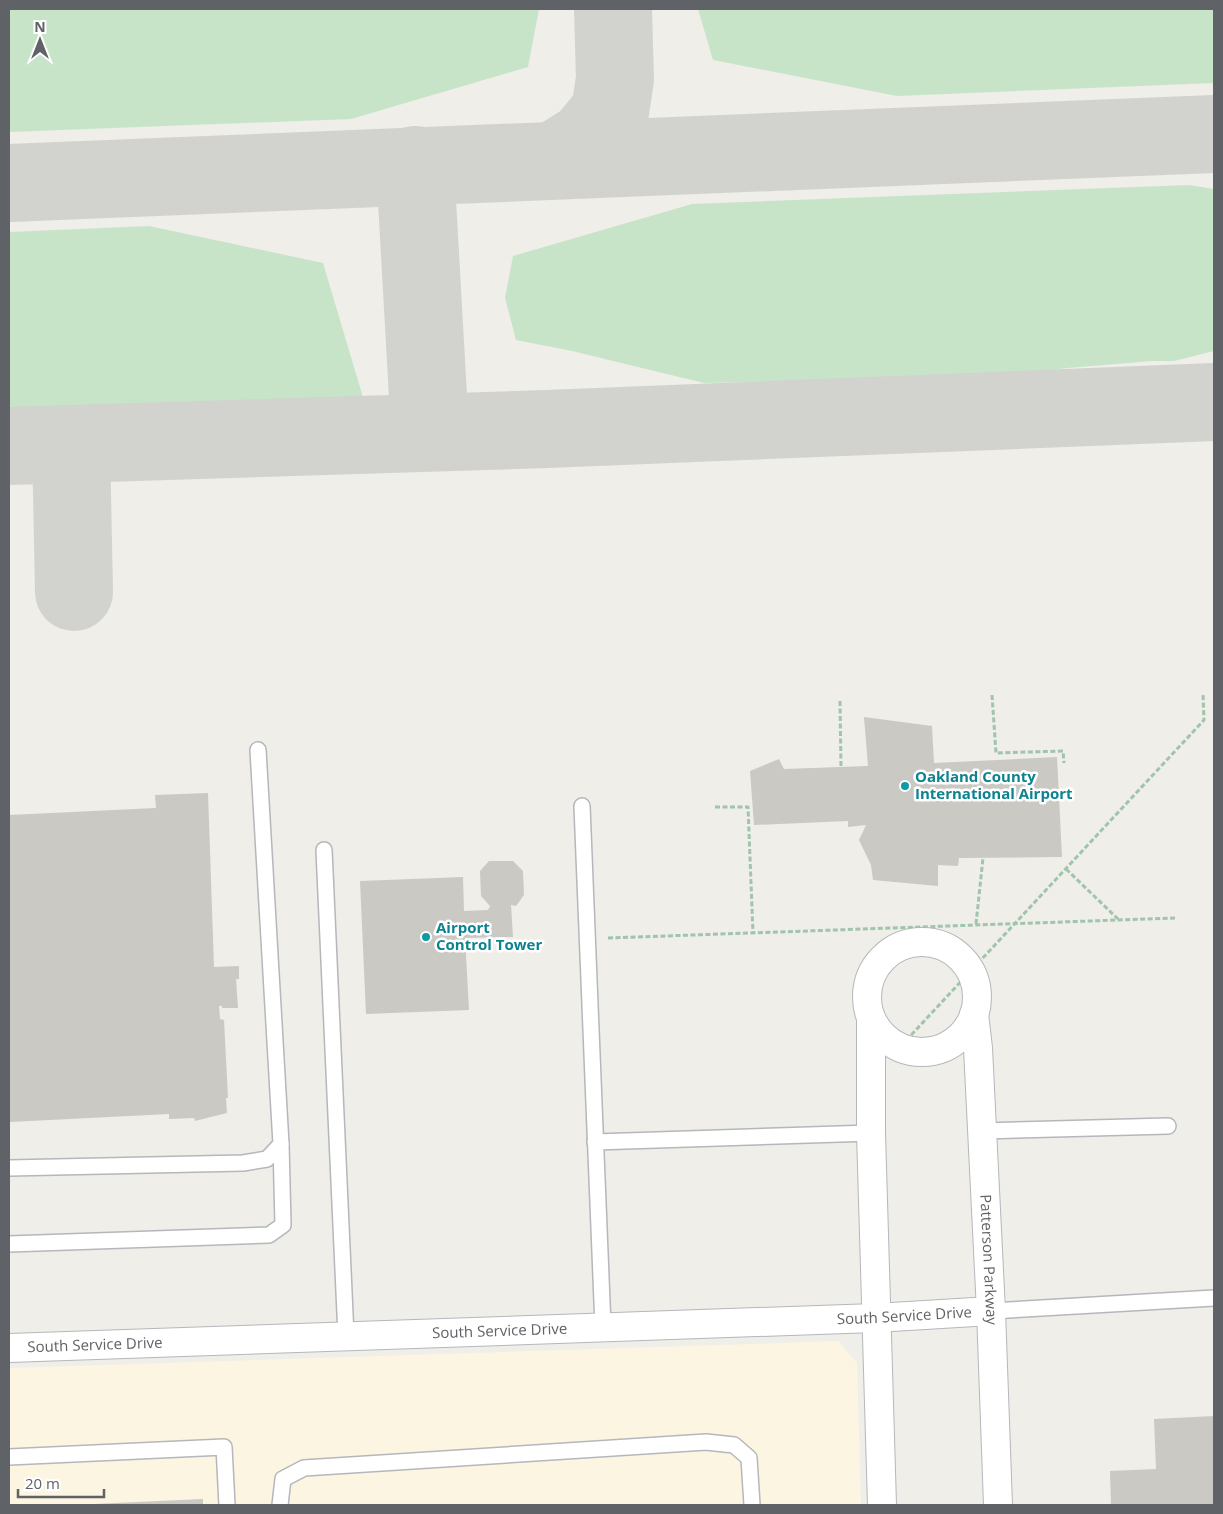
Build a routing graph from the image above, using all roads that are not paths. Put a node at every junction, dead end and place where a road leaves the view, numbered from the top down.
1 (258, 750) dead end
2 (582, 806) dead end
3 (324, 850) dead end
4 (974, 1014) junction
5 (871, 1019) junction
6 (1168, 1126) dead end
7 (982, 1131) junction
8 (871, 1133) junction
9 (595, 1142) junction
10 (281, 1144) junction
11 (9, 1168) edge
12 (9, 1244) edge
13 (1214, 1298) edge
14 (991, 1311) junction
15 (875, 1318) junction
16 (603, 1327) junction
17 (346, 1336) junction
18 (9, 1348) edge
19 (9, 1457) edge
20 (227, 1505) edge
21 (280, 1505) edge
22 (752, 1505) edge
23 (882, 1505) edge
24 (998, 1505) edge

1 - 10 lane
2 - 9 lane
3 - 17 lane
4 - 5 street
4 - 5 street
4 - 7 street, Patterson Parkway
5 - 8 street
6 - 7 lane
7 - 14 street, Patterson Parkway
8 - 9 lane
8 - 15 street
9 - 16 lane
10 - 11 lane
10 - 12 lane
13 - 14 lane
14 - 15 street, South Service Drive
14 - 24 street, Patterson Parkway
15 - 16 street, South Service Drive
15 - 23 street
16 - 17 street, South Service Drive
17 - 18 street, South Service Drive
19 - 20 lane
21 - 22 lane

